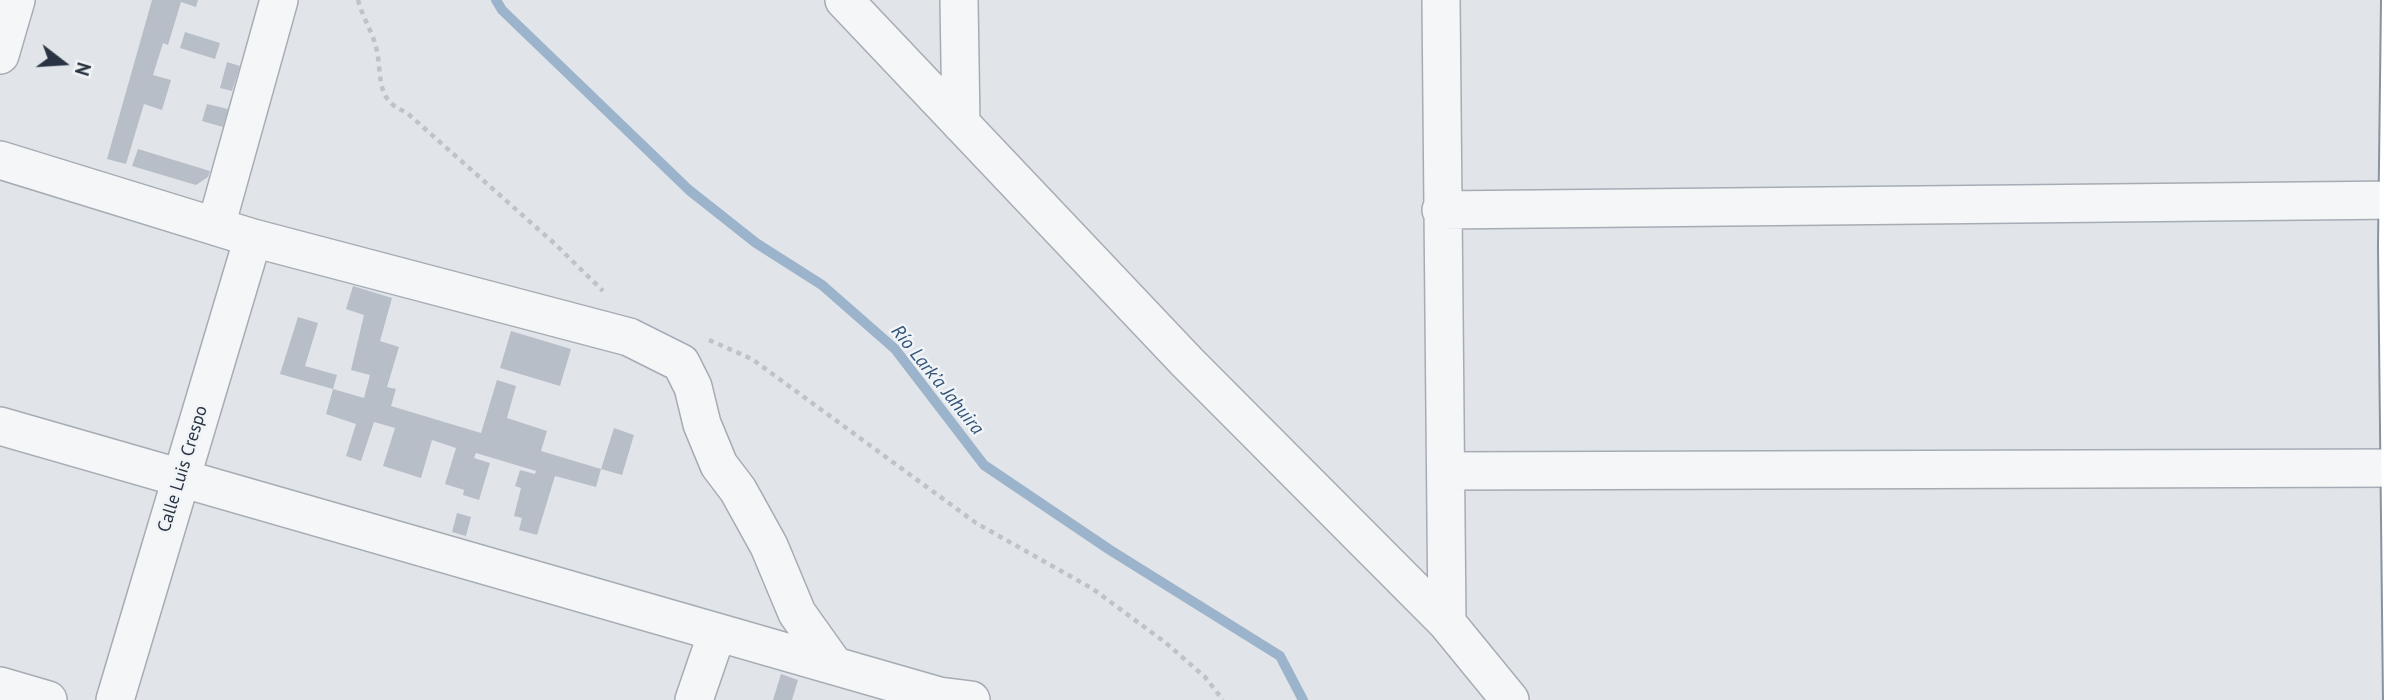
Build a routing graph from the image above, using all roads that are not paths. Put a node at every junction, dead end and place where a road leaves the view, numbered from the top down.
1 (16, 0) edge
2 (279, 0) edge
3 (844, 0) edge
4 (959, 0) edge
5 (1441, 0) edge
6 (2402, 0) edge
7 (0, 55) edge
8 (961, 124) junction
9 (0, 160) edge
10 (2399, 200) junction
11 (1441, 210) junction
12 (216, 226) junction
13 (253, 238) junction
14 (0, 426) edge
15 (2402, 468) junction
16 (1446, 471) junction
17 (180, 478) junction
18 (1447, 623) junction
19 (717, 633) junction
20 (834, 665) junction
21 (0, 686) edge
22 (48, 700) edge
23 (115, 700) edge
24 (694, 700) edge
25 (971, 700) edge
26 (1510, 700) edge
27 (2403, 700) edge

1 - 7 street
2 - 12 street
3 - 8 street
4 - 8 street
5 - 11 street
6 - 10 highway
8 - 18 street
9 - 12 street
10 - 11 street
10 - 15 highway
11 - 16 street
12 - 13 street
13 - 17 street, Calle Luis Crespo
13 - 20 street
14 - 17 street
15 - 16 street
15 - 27 highway
16 - 18 street
17 - 19 street
17 - 23 street, Calle Luis Crespo
18 - 26 street
19 - 20 street
19 - 24 street
20 - 25 street
21 - 22 street

